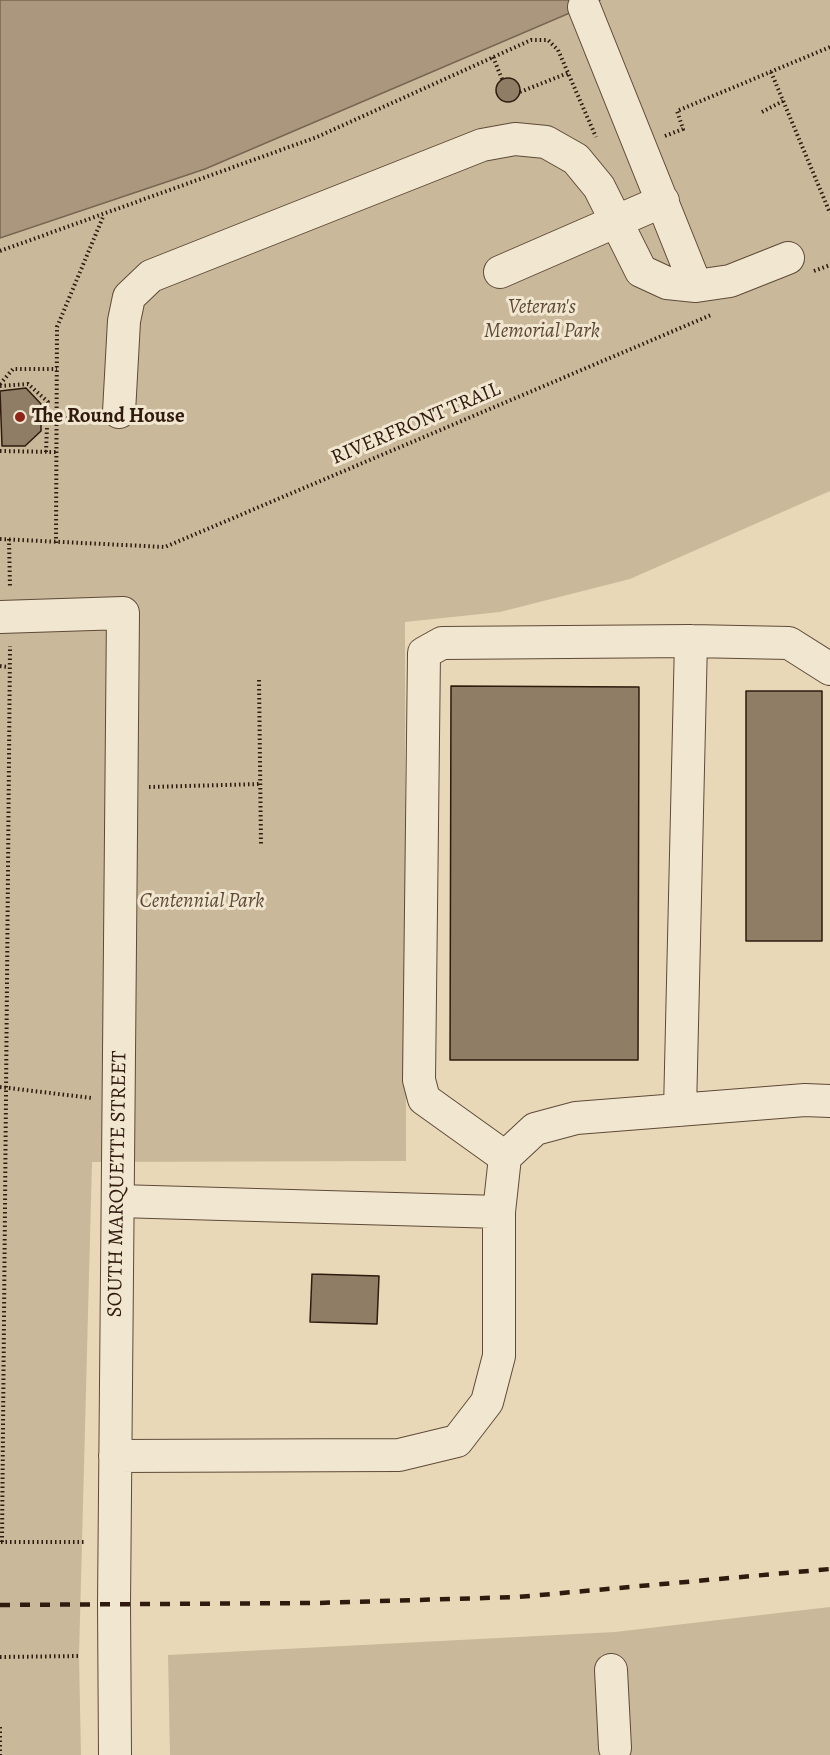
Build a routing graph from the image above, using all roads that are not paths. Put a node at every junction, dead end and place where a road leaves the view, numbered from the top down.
1 (584, 7) dead end
2 (663, 201) junction
3 (616, 222) junction
4 (798, 266) road end
5 (500, 272) dead end
6 (696, 286) junction
7 (109, 415) road end
8 (5, 617) edge
9 (692, 641) junction
10 (830, 669) edge
11 (830, 1101) edge
12 (680, 1110) junction
13 (505, 1157) junction
14 (118, 1200) junction
15 (499, 1212) junction
16 (115, 1456) junction
17 (612, 1670) dead end
18 (615, 1748) dead end
19 (115, 1755) edge

1 - 2 street
2 - 3 street
2 - 6 street
3 - 5 street
3 - 6 street
3 - 7 street
4 - 6 street
8 - 14 street, SOUTH MARQUETTE STREET
9 - 10 street
9 - 12 street
9 - 13 street
11 - 12 street
12 - 13 street
13 - 15 street
14 - 15 street
14 - 16 street, SOUTH MARQUETTE STREET
15 - 16 street
16 - 19 street, SOUTH MARQUETTE STREET
17 - 18 street

